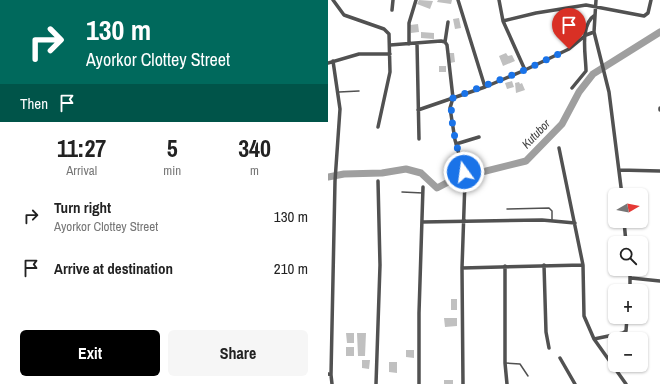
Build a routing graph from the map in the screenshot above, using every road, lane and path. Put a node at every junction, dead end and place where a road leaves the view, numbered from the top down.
1 (333, 0) edge
2 (393, 0) edge
3 (416, 0) edge
4 (458, 0) edge
5 (499, 0) edge
6 (596, 0) edge
7 (651, 0) edge
8 (596, 6) junction
9 (392, 10) dead end
10 (595, 16) junction
11 (503, 21) junction
12 (448, 22) dead end
13 (594, 32) junction
14 (586, 35) junction
15 (445, 42) junction
16 (418, 43) junction
17 (409, 44) junction
18 (390, 45) junction
19 (390, 54) junction
20 (333, 61) junction
21 (328, 63) edge
22 (525, 70) junction
23 (485, 87) junction
24 (572, 88) dead end
25 (359, 91) dead end
26 (339, 92) junction
27 (453, 98) junction
28 (418, 110) junction
29 (378, 127) dead end
30 (479, 137) dead end
31 (419, 139) dead end
32 (456, 144) junction
33 (559, 148) dead end
34 (619, 170) junction
35 (660, 170) edge
36 (464, 172) dead end
37 (465, 180) dead end
38 (378, 181) dead end
39 (423, 187) dead end
40 (621, 188) edge
41 (402, 192) dead end
42 (423, 193) junction
43 (507, 209) dead end
44 (552, 221) junction
45 (422, 222) junction
46 (464, 222) junction
47 (575, 223) junction
48 (544, 265) junction
49 (582, 265) junction
50 (505, 266) junction
51 (462, 268) junction
52 (631, 278) joint
53 (660, 280) edge
54 (631, 284) edge
55 (626, 324) edge
56 (594, 339) junction
57 (549, 348) dead end
58 (560, 358) dead end
59 (505, 363) junction
60 (330, 375) edge
61 (528, 376) dead end
62 (332, 384) edge
63 (376, 384) edge
64 (419, 384) edge
65 (463, 384) edge
66 (507, 384) edge
67 (575, 384) edge
68 (626, 384) edge

1 - 18 street
2 - 9 street
3 - 17 street
4 - 23 street
5 - 11 street
6 - 8 street
7 - 8 street
8 - 10 street
8 - 11 street
10 - 13 street
10 - 14 street
11 - 22 street
12 - 15 street
13 - 14 street
13 - 34 street
14 - 22 street
14 - 24 street
15 - 16 street
15 - 27 street
16 - 17 street
16 - 28 street
17 - 18 street
18 - 19 street
19 - 20 street
19 - 29 street
20 - 21 street
20 - 26 street
22 - 23 street
23 - 27 street
25 - 26 lane
26 - 60 street
27 - 28 street
27 - 32 street
28 - 31 street
30 - 32 street
32 - 36 street
33 - 47 street
34 - 35 street
34 - 40 street
37 - 46 street
38 - 63 street
39 - 42 street
41 - 42 lane
42 - 45 street
43 - 44 lane
44 - 46 street
44 - 47 street
45 - 46 street
45 - 64 street
46 - 51 street
47 - 49 street
48 - 49 street
48 - 50 street
48 - 57 street
49 - 56 street
50 - 51 street
50 - 59 street
51 - 65 street
52 - 53 street
52 - 54 street
55 - 56 street
56 - 68 street
58 - 67 street
59 - 61 lane
59 - 66 street
60 - 62 street

